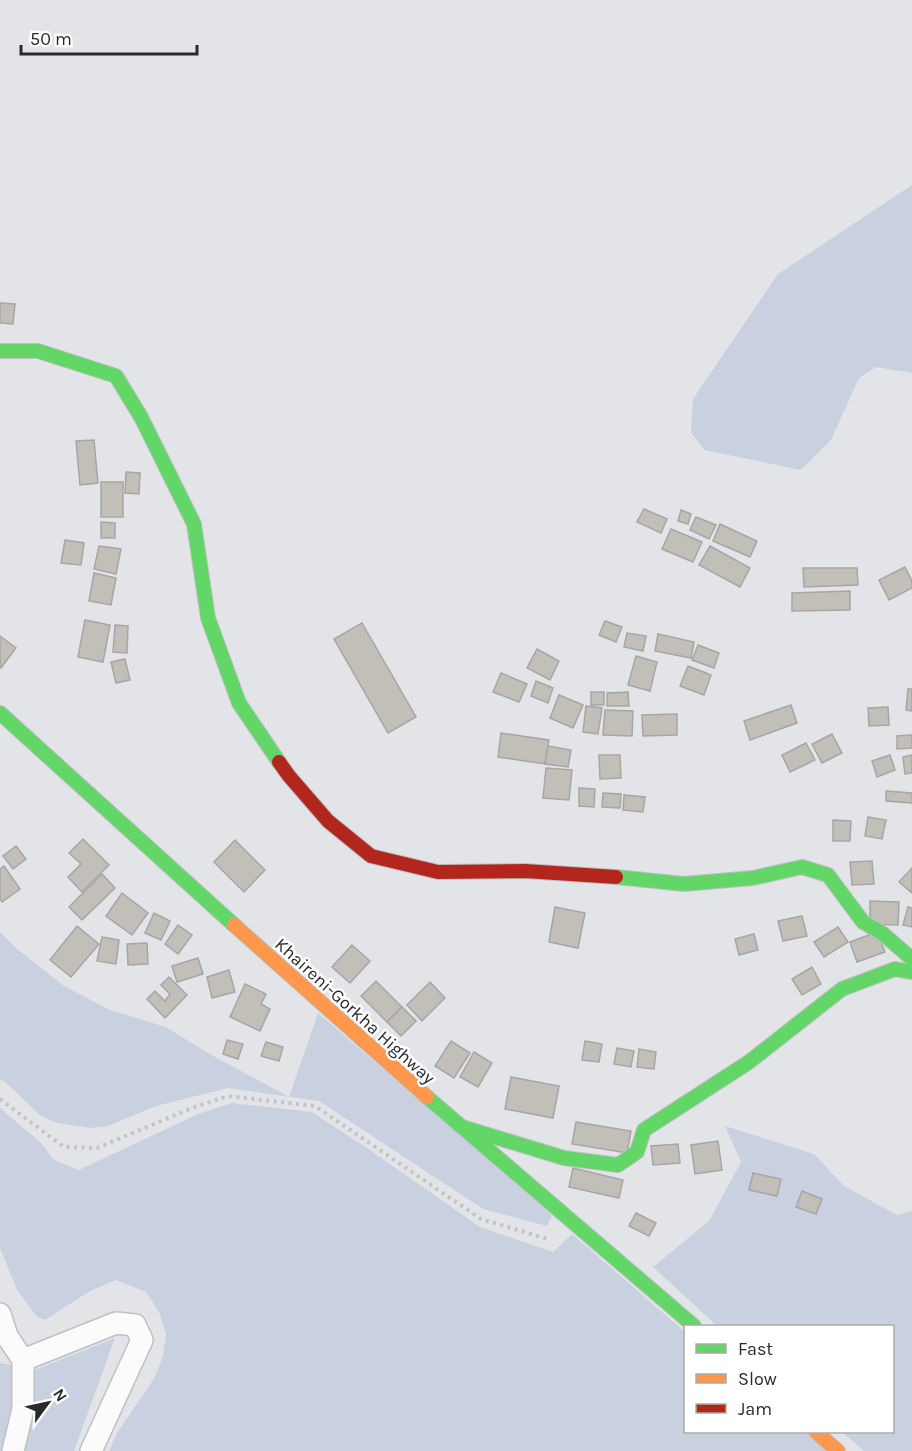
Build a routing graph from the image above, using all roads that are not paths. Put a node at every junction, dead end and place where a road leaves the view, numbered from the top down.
1 (0, 351) edge
2 (0, 713) edge
3 (912, 959) edge
4 (912, 972) edge
5 (456, 1125) junction
6 (0, 1314) edge
7 (693, 1325) edge
8 (23, 1360) junction
9 (818, 1433) edge
10 (13, 1451) edge
11 (91, 1451) edge
12 (838, 1451) edge

1 - 3 street
2 - 5 street, Khaireni-Gorkha Highway
4 - 5 street
5 - 7 street, Khaireni-Gorkha Highway
6 - 8 street
8 - 10 street
8 - 11 street
9 - 12 street

